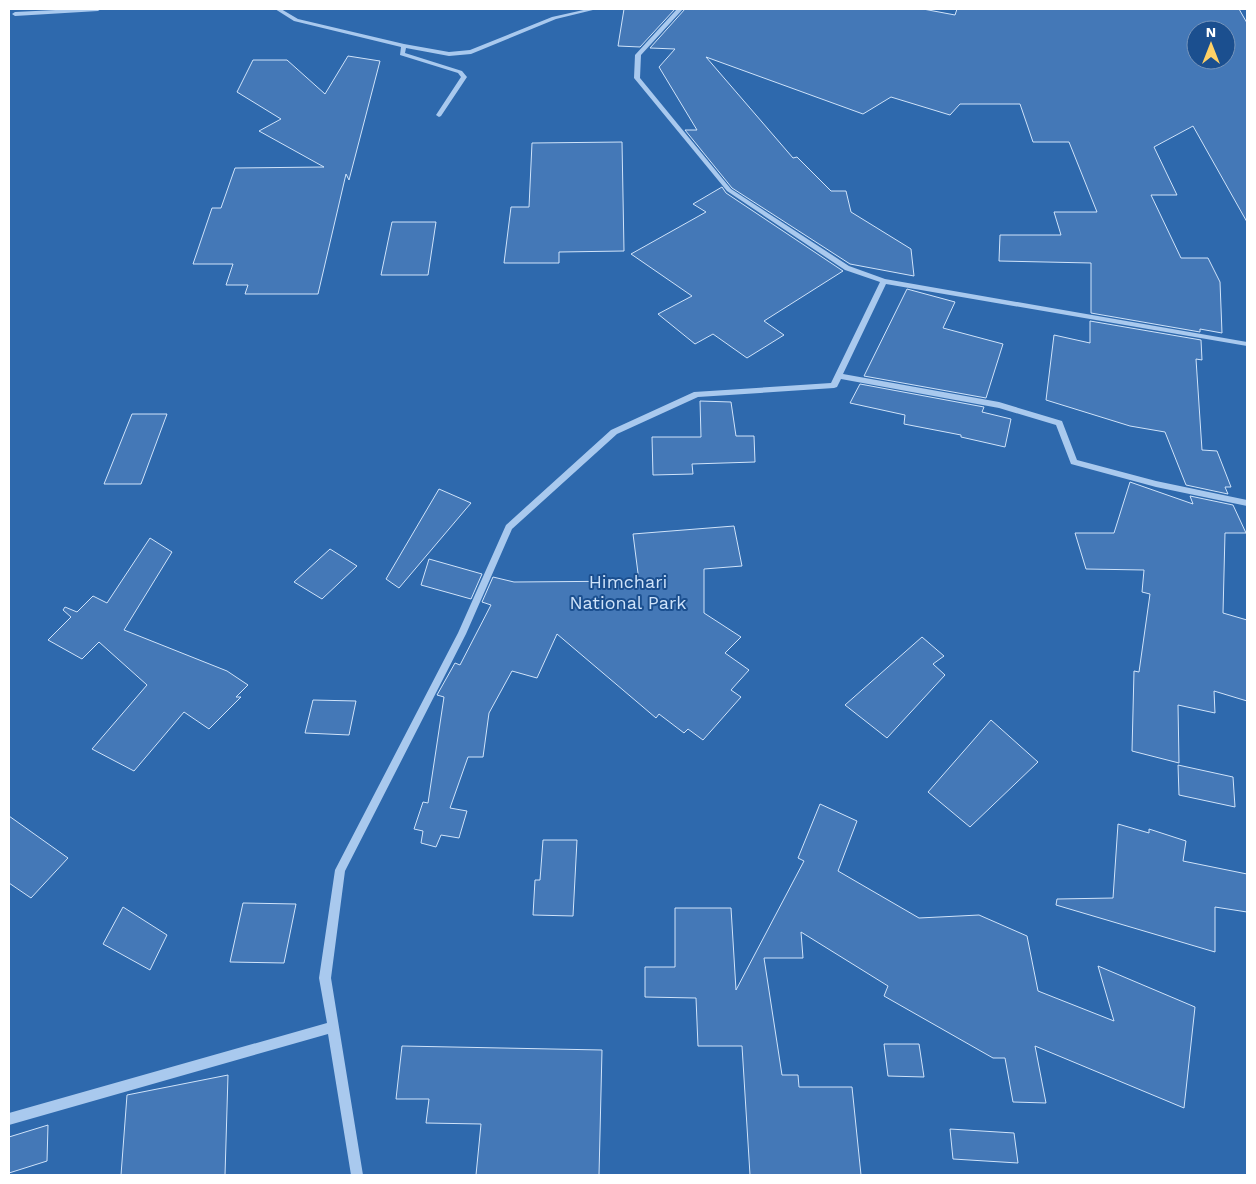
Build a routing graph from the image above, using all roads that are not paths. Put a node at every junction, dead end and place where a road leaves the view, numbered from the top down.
1 (98, 9) edge
2 (278, 9) edge
3 (594, 9) edge
4 (669, 9) edge
5 (680, 9) edge
6 (15, 14) dead end
7 (404, 46) junction
8 (438, 115) dead end
9 (884, 281) junction
10 (1247, 344) edge
11 (840, 376) junction
12 (1247, 503) edge
13 (333, 1027) junction
14 (9, 1119) edge
15 (358, 1175) edge

1 - 6 street
2 - 7 street
3 - 7 street
4 - 5 street
5 - 9 street
7 - 8 street
9 - 10 street
9 - 11 street
11 - 12 street
11 - 13 street
13 - 14 street
13 - 15 street

